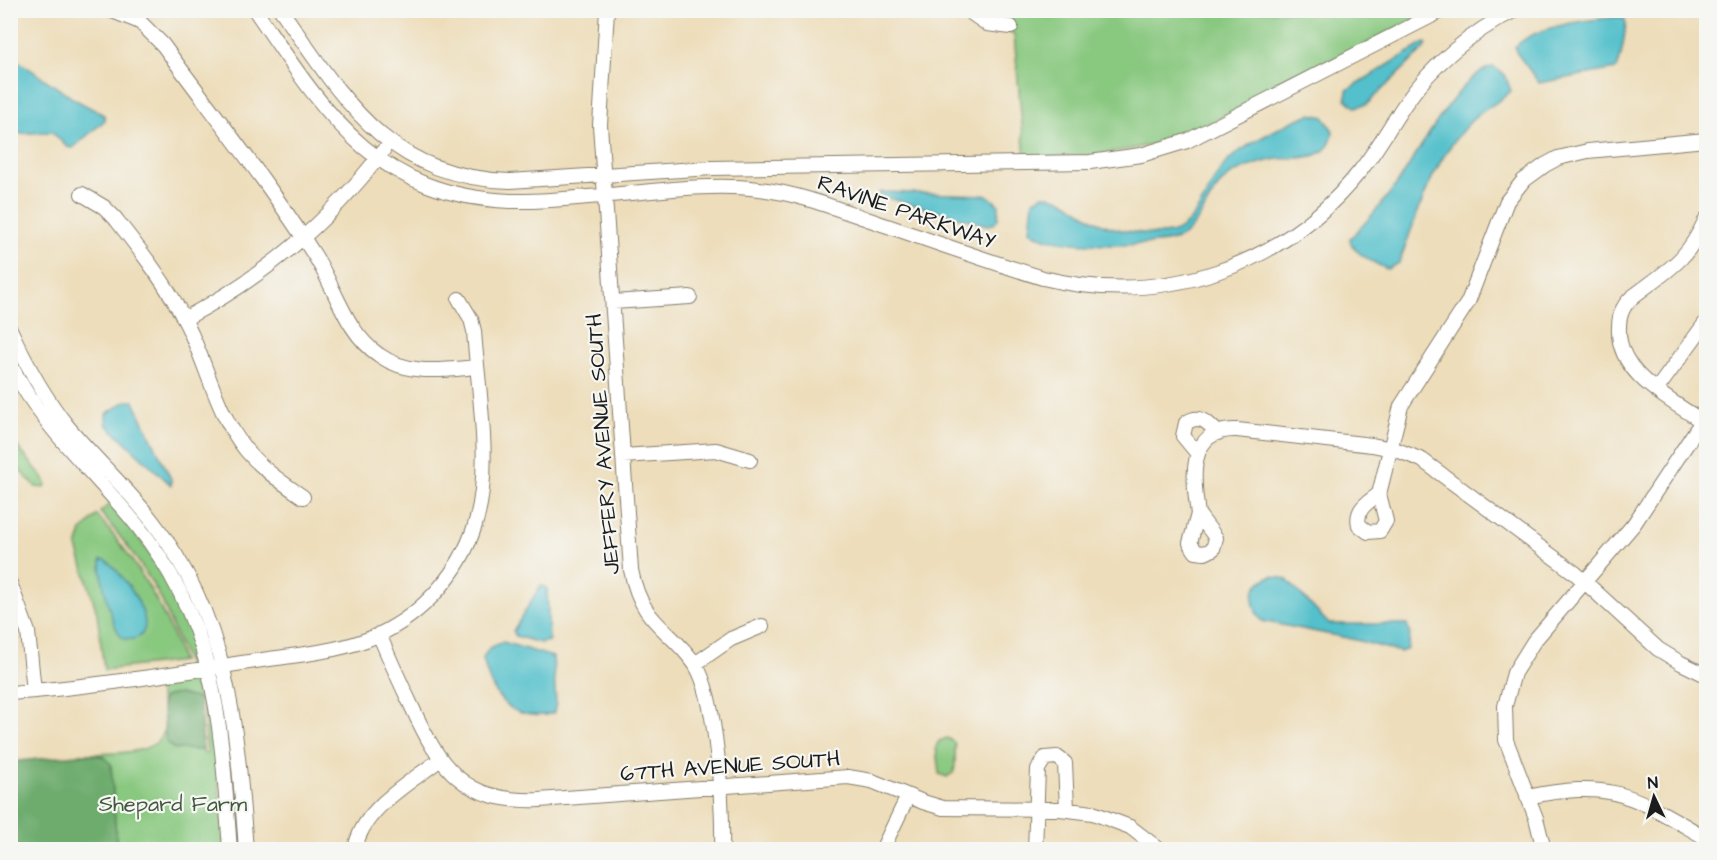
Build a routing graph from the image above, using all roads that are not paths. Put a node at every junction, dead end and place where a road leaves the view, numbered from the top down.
1 (110, 10) edge
2 (255, 10) edge
3 (281, 10) edge
4 (607, 10) edge
5 (967, 10) edge
6 (1443, 10) edge
7 (1515, 10) edge
8 (1011, 27) dead end
9 (1707, 140) edge
10 (389, 142) junction
11 (377, 159) junction
12 (603, 175) junction
13 (82, 194) dead end
14 (604, 195) junction
15 (1707, 219) edge
16 (303, 239) junction
17 (690, 297) dead end
18 (459, 299) dead end
19 (613, 302) junction
20 (184, 319) junction
21 (1707, 322) edge
22 (10, 329) edge
23 (10, 364) edge
24 (477, 367) junction
25 (1657, 389) junction
26 (1705, 420) edge
27 (1218, 433) junction
28 (1388, 448) junction
29 (1197, 453) junction
30 (623, 456) junction
31 (750, 460) dead end
32 (1379, 494) dead end
33 (303, 497) dead end
34 (1198, 514) dead end
35 (1585, 581) junction
36 (10, 583) edge
37 (762, 626) dead end
38 (378, 634) junction
39 (695, 664) junction
40 (217, 668) junction
41 (1707, 675) edge
42 (34, 691) junction
43 (10, 693) edge
44 (439, 760) junction
45 (718, 786) junction
46 (908, 796) junction
47 (1527, 797) junction
48 (1037, 809) junction
49 (1067, 809) junction
50 (1707, 838) edge
51 (230, 849) edge
52 (246, 849) edge
53 (355, 849) edge
54 (722, 849) edge
55 (882, 849) edge
56 (1035, 849) edge
57 (1160, 849) edge
58 (1544, 849) edge

1 - 16 street
2 - 11 street, RAVINE PARKWAY
3 - 10 street, RAVINE PARKWAY
4 - 12 street, JEFFERY AVENUE SOUTH
5 - 8 street
6 - 12 street, RAVINE PARKWAY
7 - 14 street, RAVINE PARKWAY
9 - 28 street
10 - 11 street
10 - 12 street, RAVINE PARKWAY
11 - 14 street, RAVINE PARKWAY
11 - 16 street
12 - 14 street, JEFFERY AVENUE SOUTH
13 - 20 street
14 - 19 street, JEFFERY AVENUE SOUTH
15 - 25 street
16 - 20 street
16 - 24 street
17 - 19 street
18 - 24 street
19 - 30 street, JEFFERY AVENUE SOUTH
20 - 33 street
21 - 25 street
22 - 40 street
23 - 40 street
24 - 38 street
25 - 26 street
26 - 35 street
27 - 28 street
27 - 29 street
27 - 29 street
28 - 32 street
28 - 35 street
29 - 34 street
30 - 31 street
30 - 39 street, JEFFERY AVENUE SOUTH
35 - 41 street
35 - 47 street
36 - 42 street
37 - 39 street
38 - 40 street
38 - 44 street, 67TH AVENUE SOUTH
39 - 45 street, JEFFERY AVENUE SOUTH
40 - 42 street
40 - 51 street
40 - 52 street
42 - 43 street
44 - 45 street, 67TH AVENUE SOUTH
44 - 53 street
45 - 46 street, 67TH AVENUE SOUTH
45 - 54 street, JEFFERY AVENUE SOUTH
46 - 48 street, 67TH AVENUE SOUTH
46 - 55 street
47 - 50 street
47 - 58 street
48 - 49 street, 67TH AVENUE SOUTH
48 - 49 street
48 - 56 street
49 - 57 street, 67TH AVENUE SOUTH

